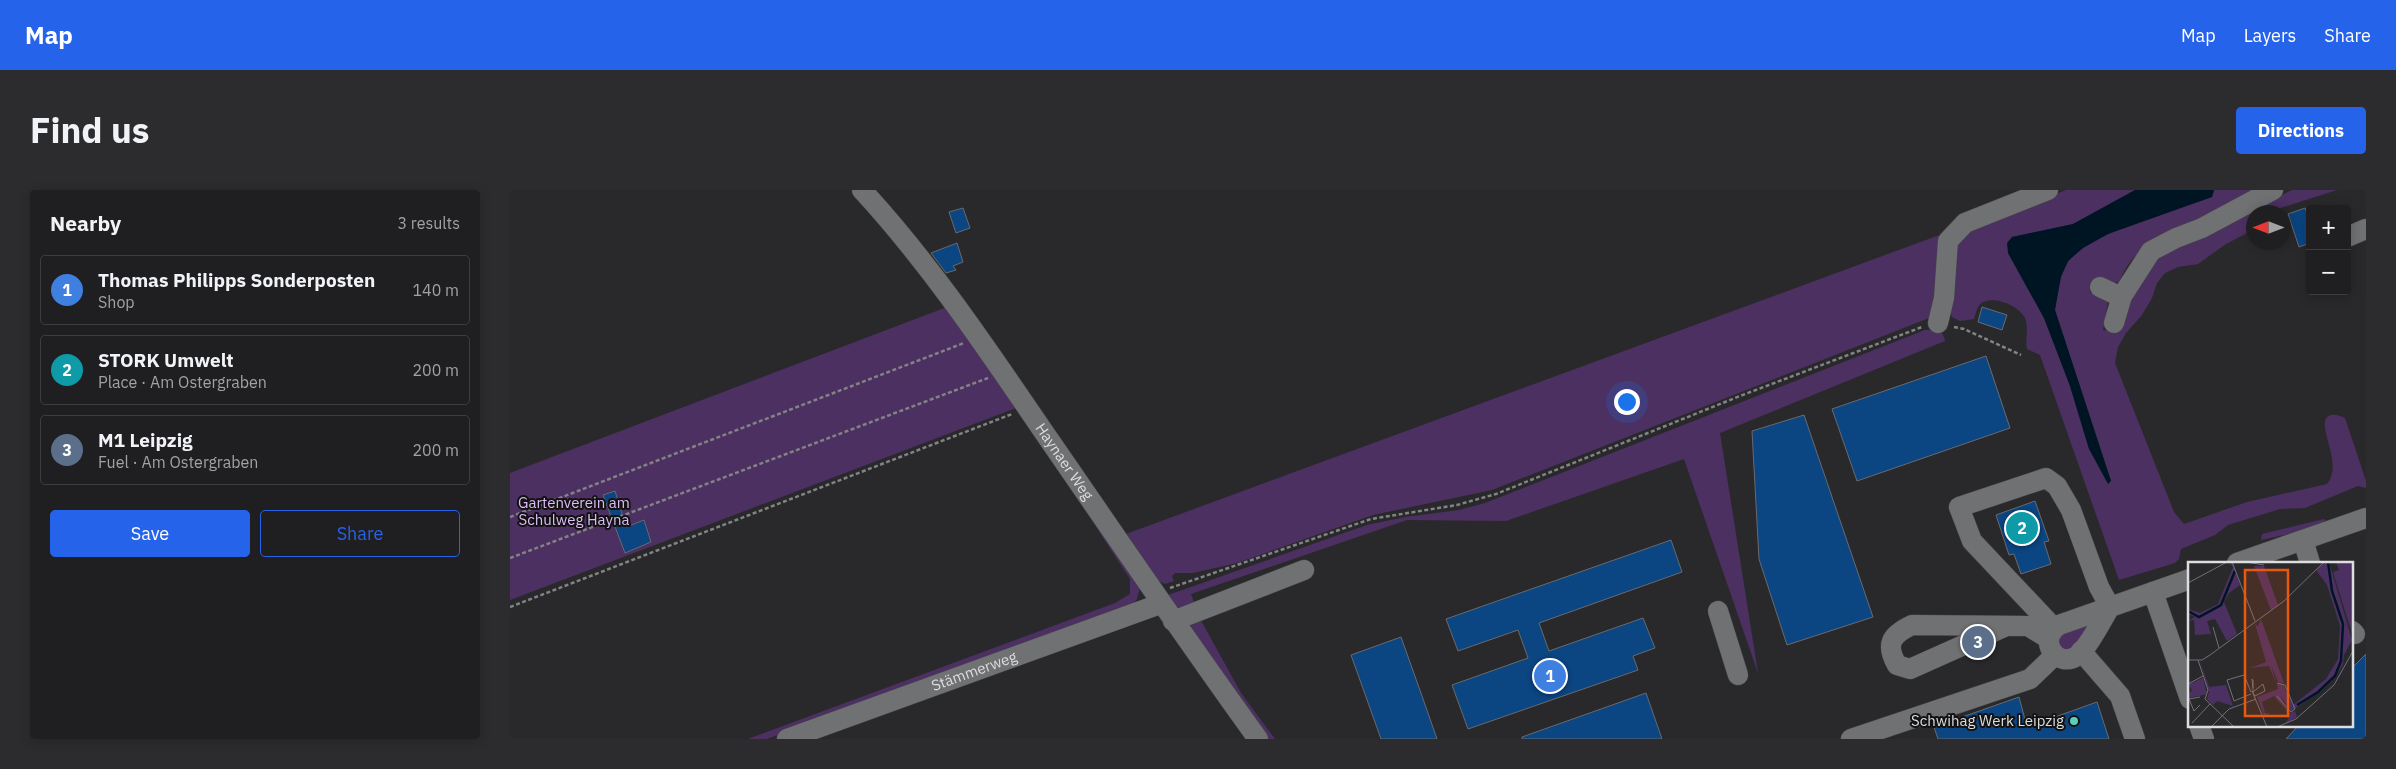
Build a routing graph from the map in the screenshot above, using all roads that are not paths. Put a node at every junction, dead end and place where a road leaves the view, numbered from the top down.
1 (862, 190) edge
2 (2048, 190) edge
3 (2270, 191) edge
4 (2366, 229) edge
5 (2351, 235) edge
6 (2100, 287) dead end
7 (2121, 297) junction
8 (1938, 323) road end
9 (2114, 323) dead end
10 (2366, 518) edge
11 (2303, 540) junction
12 (2240, 562) edge
13 (2310, 562) edge
14 (1304, 570) dead end
15 (2188, 580) edge
16 (2153, 592) junction
17 (1157, 599) junction
18 (2110, 607) junction
19 (1718, 611) dead end
20 (1173, 621) junction
21 (2004, 626) junction
22 (2052, 640) junction
23 (2081, 652) junction
24 (1738, 675) dead end
25 (2188, 693) edge
26 (2199, 726) edge
27 (787, 739) edge
28 (1258, 739) edge
29 (1851, 739) edge
30 (2135, 739) edge
31 (2204, 739) edge

1 - 17 street, Haynaer Weg
2 - 8 street
3 - 7 street
4 - 5 street
6 - 7 street
7 - 9 street
10 - 11 street
11 - 12 street
11 - 13 street
14 - 20 street
15 - 16 street
16 - 18 street
16 - 25 street
17 - 20 street, Haynaer Weg
17 - 27 street, Stämmerweg
18 - 22 street
18 - 22 street
18 - 23 street
19 - 24 street
20 - 28 street, Haynaer Weg
21 - 21 street
21 - 22 street
22 - 23 street
22 - 29 street
23 - 30 street
26 - 31 street

